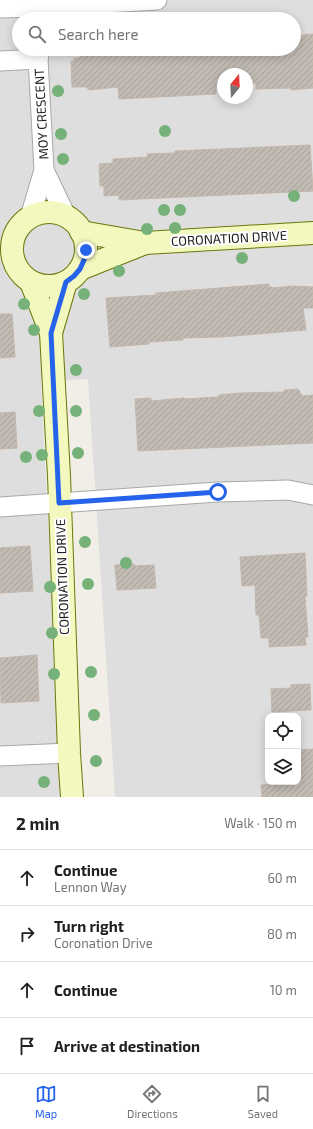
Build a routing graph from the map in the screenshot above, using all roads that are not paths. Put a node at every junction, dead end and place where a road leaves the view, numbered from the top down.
1 (157, 0) edge
2 (77, 6) junction
3 (0, 8) edge
4 (66, 12) edge
5 (28, 56) edge
6 (39, 56) edge
7 (0, 61) edge
8 (44, 170) junction
9 (66, 216) junction
10 (30, 217) junction
11 (81, 232) junction
12 (313, 233) edge
13 (8, 235) edge
14 (145, 243) junction
15 (16, 272) edge
16 (73, 276) junction
17 (51, 333) junction
18 (313, 495) edge
19 (59, 503) junction
20 (0, 507) edge
21 (69, 753) junction
22 (0, 756) edge
23 (72, 797) edge

1 - 2 street
2 - 3 street
2 - 4 street
5 - 7 street, MOY CRESCENT
6 - 8 street, MOY CRESCENT
8 - 9 street, MOY CRESCENT
8 - 10 street, MOY CRESCENT
9 - 10 street
9 - 11 street
10 - 13 street
11 - 14 street, CORONATION DRIVE
11 - 16 street
12 - 14 street, CORONATION DRIVE
13 - 15 street
14 - 16 street, CORONATION DRIVE
15 - 16 street
15 - 17 street, CORONATION DRIVE
16 - 17 street, CORONATION DRIVE
17 - 19 street, CORONATION DRIVE
18 - 19 street
19 - 20 street
19 - 21 street, CORONATION DRIVE
21 - 22 street
21 - 23 street, CORONATION DRIVE

